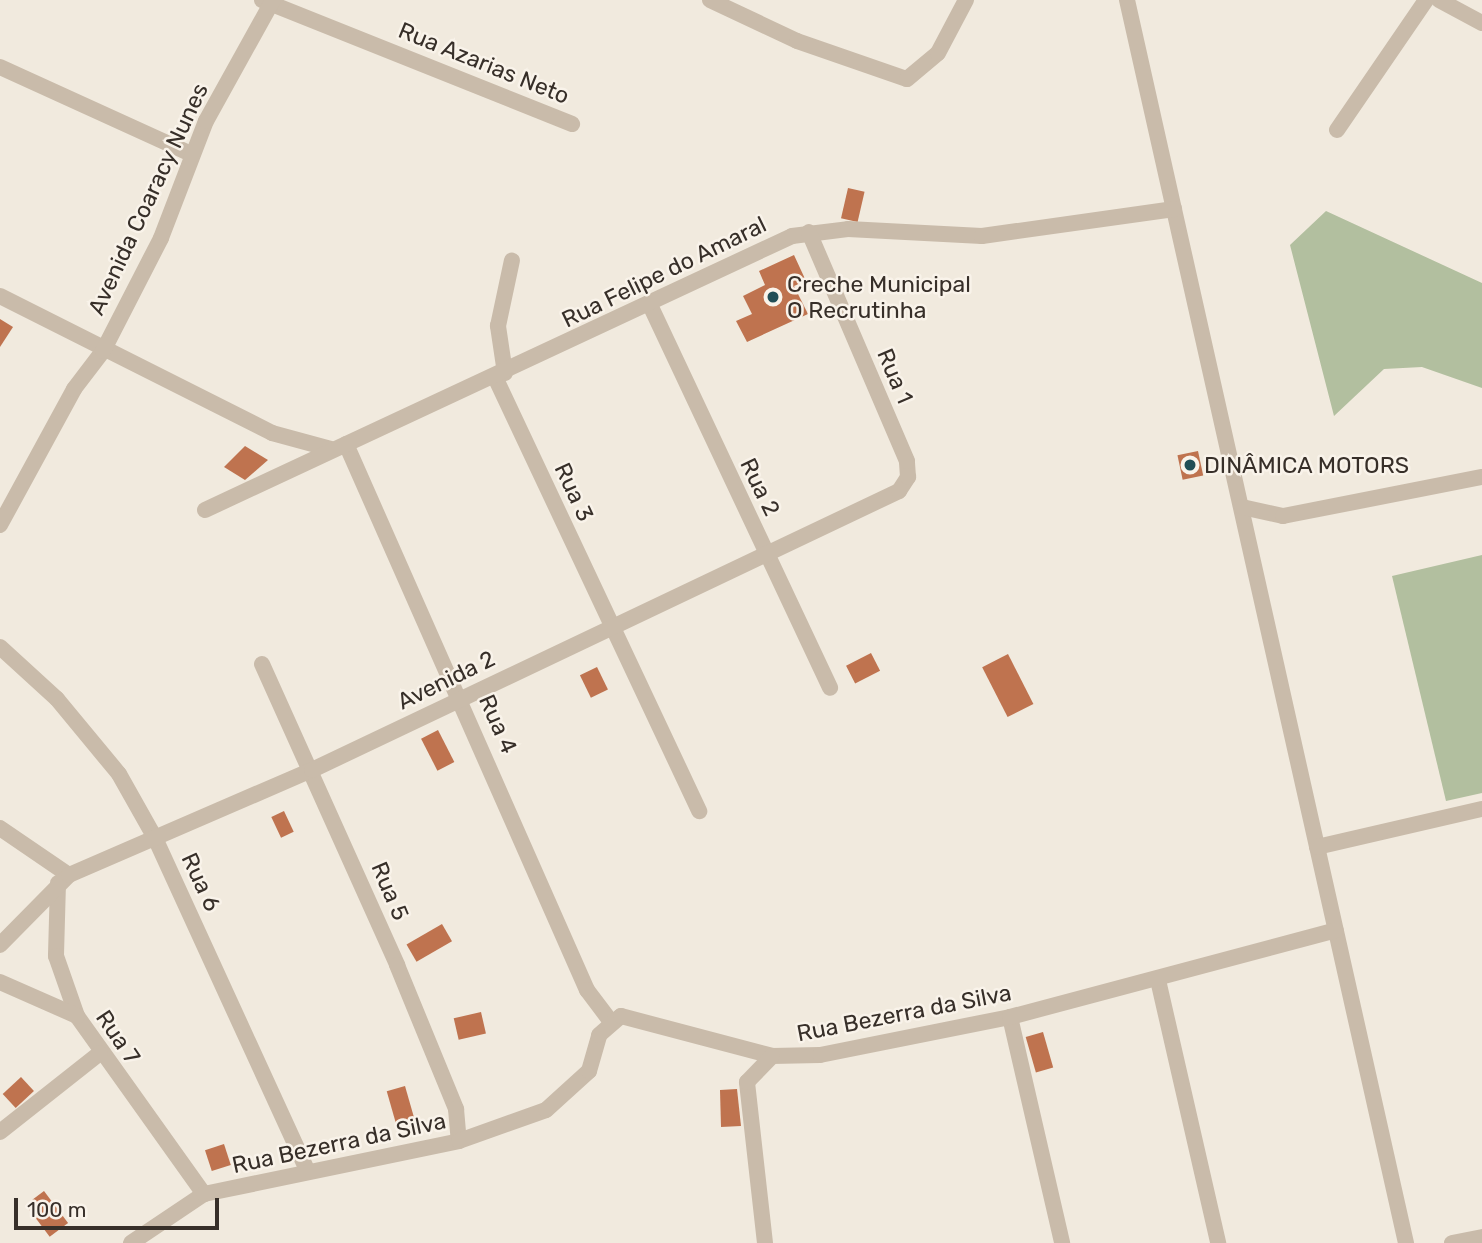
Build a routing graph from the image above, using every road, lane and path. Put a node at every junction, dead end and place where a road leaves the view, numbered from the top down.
1 (710, 0) edge
2 (966, 0) edge
3 (1127, 0) edge
4 (1426, 0) edge
5 (1439, 0) edge
6 (268, 2) edge
7 (1482, 23) edge
8 (0, 67) edge
9 (572, 124) dead end
10 (1337, 130) dead end
11 (191, 154) junction
12 (1174, 209) junction
13 (808, 232) junction
14 (512, 260) dead end
15 (0, 296) edge
16 (650, 305) junction
17 (103, 351) junction
18 (500, 375) junction
19 (339, 447) junction
20 (906, 461) joint
21 (1482, 477) edge
22 (0, 485) edge
23 (15, 493) junction
24 (1242, 507) junction
25 (205, 510) dead end
26 (0, 525) edge
27 (765, 552) junction
28 (611, 627) junction
29 (0, 647) edge
30 (262, 664) dead end
31 (830, 688) dead end
32 (461, 697) junction
33 (312, 770) junction
34 (1482, 809) edge
35 (699, 811) dead end
36 (0, 828) edge
37 (155, 838) junction
38 (1317, 847) junction
39 (63, 879) junction
40 (1336, 930) junction
41 (0, 945) edge
42 (1158, 980) junction
43 (0, 982) edge
44 (77, 1016) junction
45 (1010, 1017) junction
46 (616, 1019) junction
47 (100, 1052) junction
48 (772, 1056) junction
49 (0, 1132) edge
50 (459, 1141) junction
51 (308, 1171) junction
52 (204, 1195) junction
53 (1482, 1237) edge
54 (131, 1243) edge
55 (765, 1243) edge
56 (1062, 1243) edge
57 (1219, 1243) edge
58 (1406, 1243) edge
59 (1452, 1243) edge

1 - 2 street
3 - 12 street
4 - 10 street
5 - 7 street
6 - 9 street, Rua Azarias Neto
6 - 11 street, Avenida Coaracy Nunes
8 - 11 street
11 - 17 street, Avenida Coaracy Nunes
12 - 13 street, Rua Felipe do Amaral
12 - 24 street
13 - 16 street, Rua Felipe do Amaral
13 - 20 street, Rua 1
14 - 18 street, Rua 3
15 - 17 street
16 - 18 street, Rua Felipe do Amaral
16 - 27 street, Rua 2
17 - 19 street
17 - 23 street, Avenida Coaracy Nunes
18 - 19 street, Rua Felipe do Amaral
18 - 28 street, Rua 3
19 - 25 street, Rua Felipe do Amaral
19 - 32 street, Rua 4
20 - 27 street, Avenida 2
21 - 24 street
22 - 23 street
23 - 26 street, Avenida Coaracy Nunes
24 - 38 street
27 - 28 street, Avenida 2
27 - 31 street, Rua 2
28 - 32 street, Avenida 2
28 - 35 street, Rua 3
29 - 37 street, Rua 6
30 - 33 street, Rua 5
32 - 33 street, Avenida 2
32 - 46 street, Rua 4
33 - 37 street, Avenida 2
33 - 50 street, Rua 5
34 - 38 street
36 - 39 street
37 - 39 street, Avenida 2
37 - 51 street, Rua 6
38 - 40 street
39 - 41 street, Avenida 2
39 - 44 street, Rua 7
40 - 42 street, Rua Bezerra da Silva
40 - 58 street
42 - 45 street, Rua Bezerra da Silva
42 - 57 street
43 - 44 street
44 - 47 street, Rua 7
45 - 48 street, Rua Bezerra da Silva
45 - 56 street
46 - 48 street, Rua Bezerra da Silva
46 - 50 street, Rua Bezerra da Silva
47 - 49 street
47 - 52 street, Rua 7
48 - 55 street
50 - 51 street, Rua Bezerra da Silva
51 - 52 street, Rua Bezerra da Silva
52 - 54 street, Rua Bezerra da Silva
53 - 59 street

